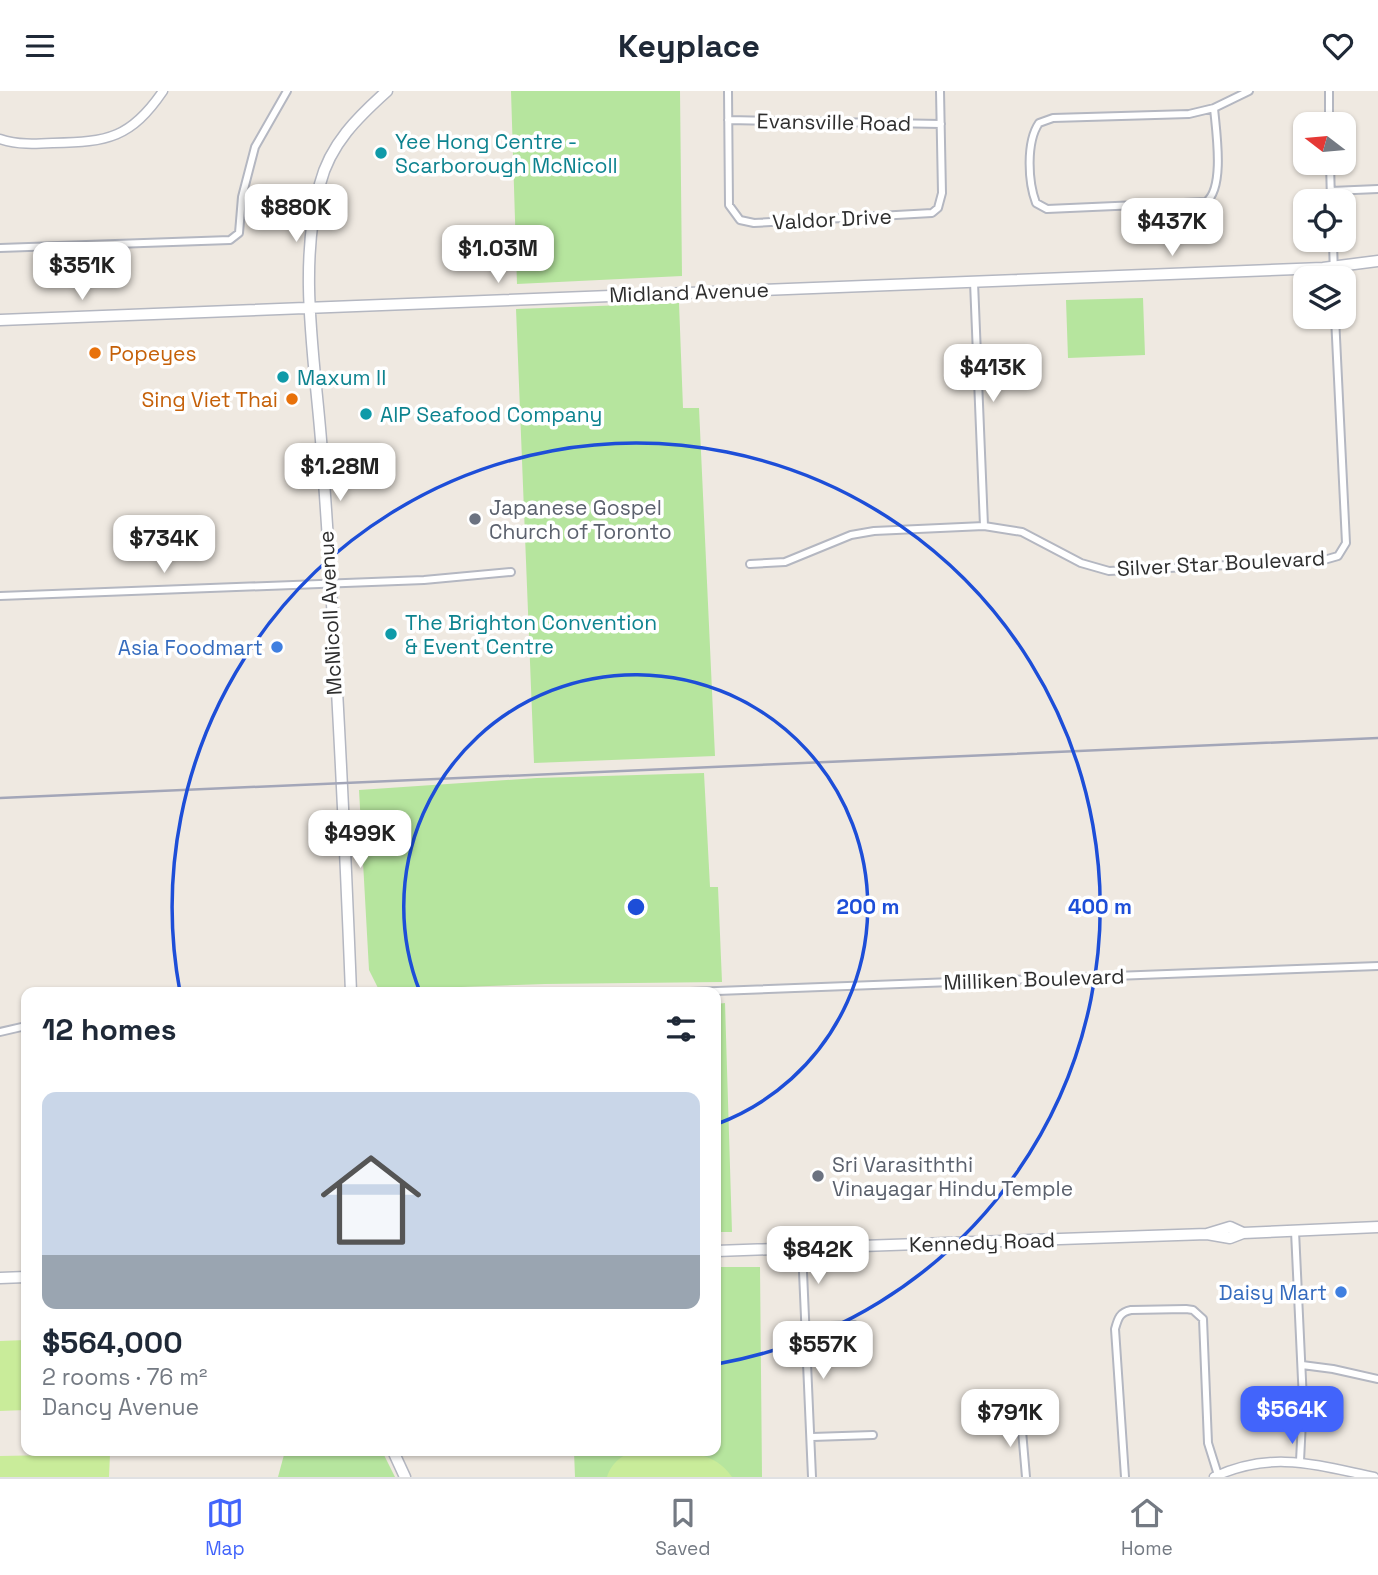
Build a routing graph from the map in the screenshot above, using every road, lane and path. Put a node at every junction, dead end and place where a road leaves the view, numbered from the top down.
1 (163, 91) edge
2 (286, 91) edge
3 (387, 91) edge
4 (728, 91) edge
5 (940, 91) edge
6 (1249, 91) edge
7 (1329, 91) edge
8 (1214, 108) junction
9 (1329, 112) edge
10 (728, 120) junction
11 (941, 124) junction
12 (0, 139) edge
13 (1378, 189) edge
14 (1356, 190) edge
15 (0, 249) edge
16 (1378, 261) edge
17 (1356, 267) edge
18 (1293, 274) edge
19 (974, 282) junction
20 (310, 308) junction
21 (0, 320) edge
22 (1336, 329) edge
23 (985, 526) junction
24 (750, 564) dead end
25 (511, 572) dead end
26 (328, 583) junction
27 (0, 596) edge
28 (1378, 966) edge
29 (351, 987) edge
30 (721, 991) edge
31 (21, 1027) edge
32 (0, 1032) edge
33 (1378, 1227) edge
34 (1296, 1231) junction
35 (802, 1249) junction
36 (721, 1251) edge
37 (0, 1277) edge
38 (21, 1277) edge
39 (854, 1325) dead end
40 (807, 1327) junction
41 (1302, 1365) junction
42 (1378, 1380) edge
43 (1021, 1419) dead end
44 (873, 1435) dead end
45 (812, 1437) junction
46 (395, 1456) edge
47 (1300, 1461) junction
48 (1216, 1476) edge
49 (405, 1477) edge
50 (812, 1477) edge
51 (1026, 1477) edge
52 (1125, 1477) edge
53 (1374, 1477) edge

1 - 12 street
2 - 15 street
3 - 20 main road, McNicoll Avenue
4 - 10 street, Valdor Drive
5 - 11 street, Valdor Drive
6 - 8 street
7 - 9 street
8 - 8 street
10 - 11 street, Evansville Road
10 - 11 street, Valdor Drive
13 - 14 street
16 - 17 main road, Midland Avenue
18 - 19 main road, Midland Avenue
19 - 20 main road, Midland Avenue
19 - 23 street
20 - 21 main road, Midland Avenue
20 - 26 main road, McNicoll Avenue
22 - 23 street, Silver Star Boulevard
23 - 24 street, Silver Star Boulevard
25 - 26 street
26 - 27 street
26 - 29 main road, McNicoll Avenue
28 - 30 street, Milliken Boulevard
31 - 32 street
33 - 34 main road, Kennedy Road
34 - 35 main road, Kennedy Road
34 - 41 street
35 - 36 main road, Kennedy Road
35 - 40 street
37 - 38 main road
39 - 40 street
40 - 45 street
41 - 42 street
41 - 47 street
43 - 51 street
44 - 45 street
45 - 50 street
46 - 49 main road
47 - 48 street
47 - 53 street
48 - 52 street

